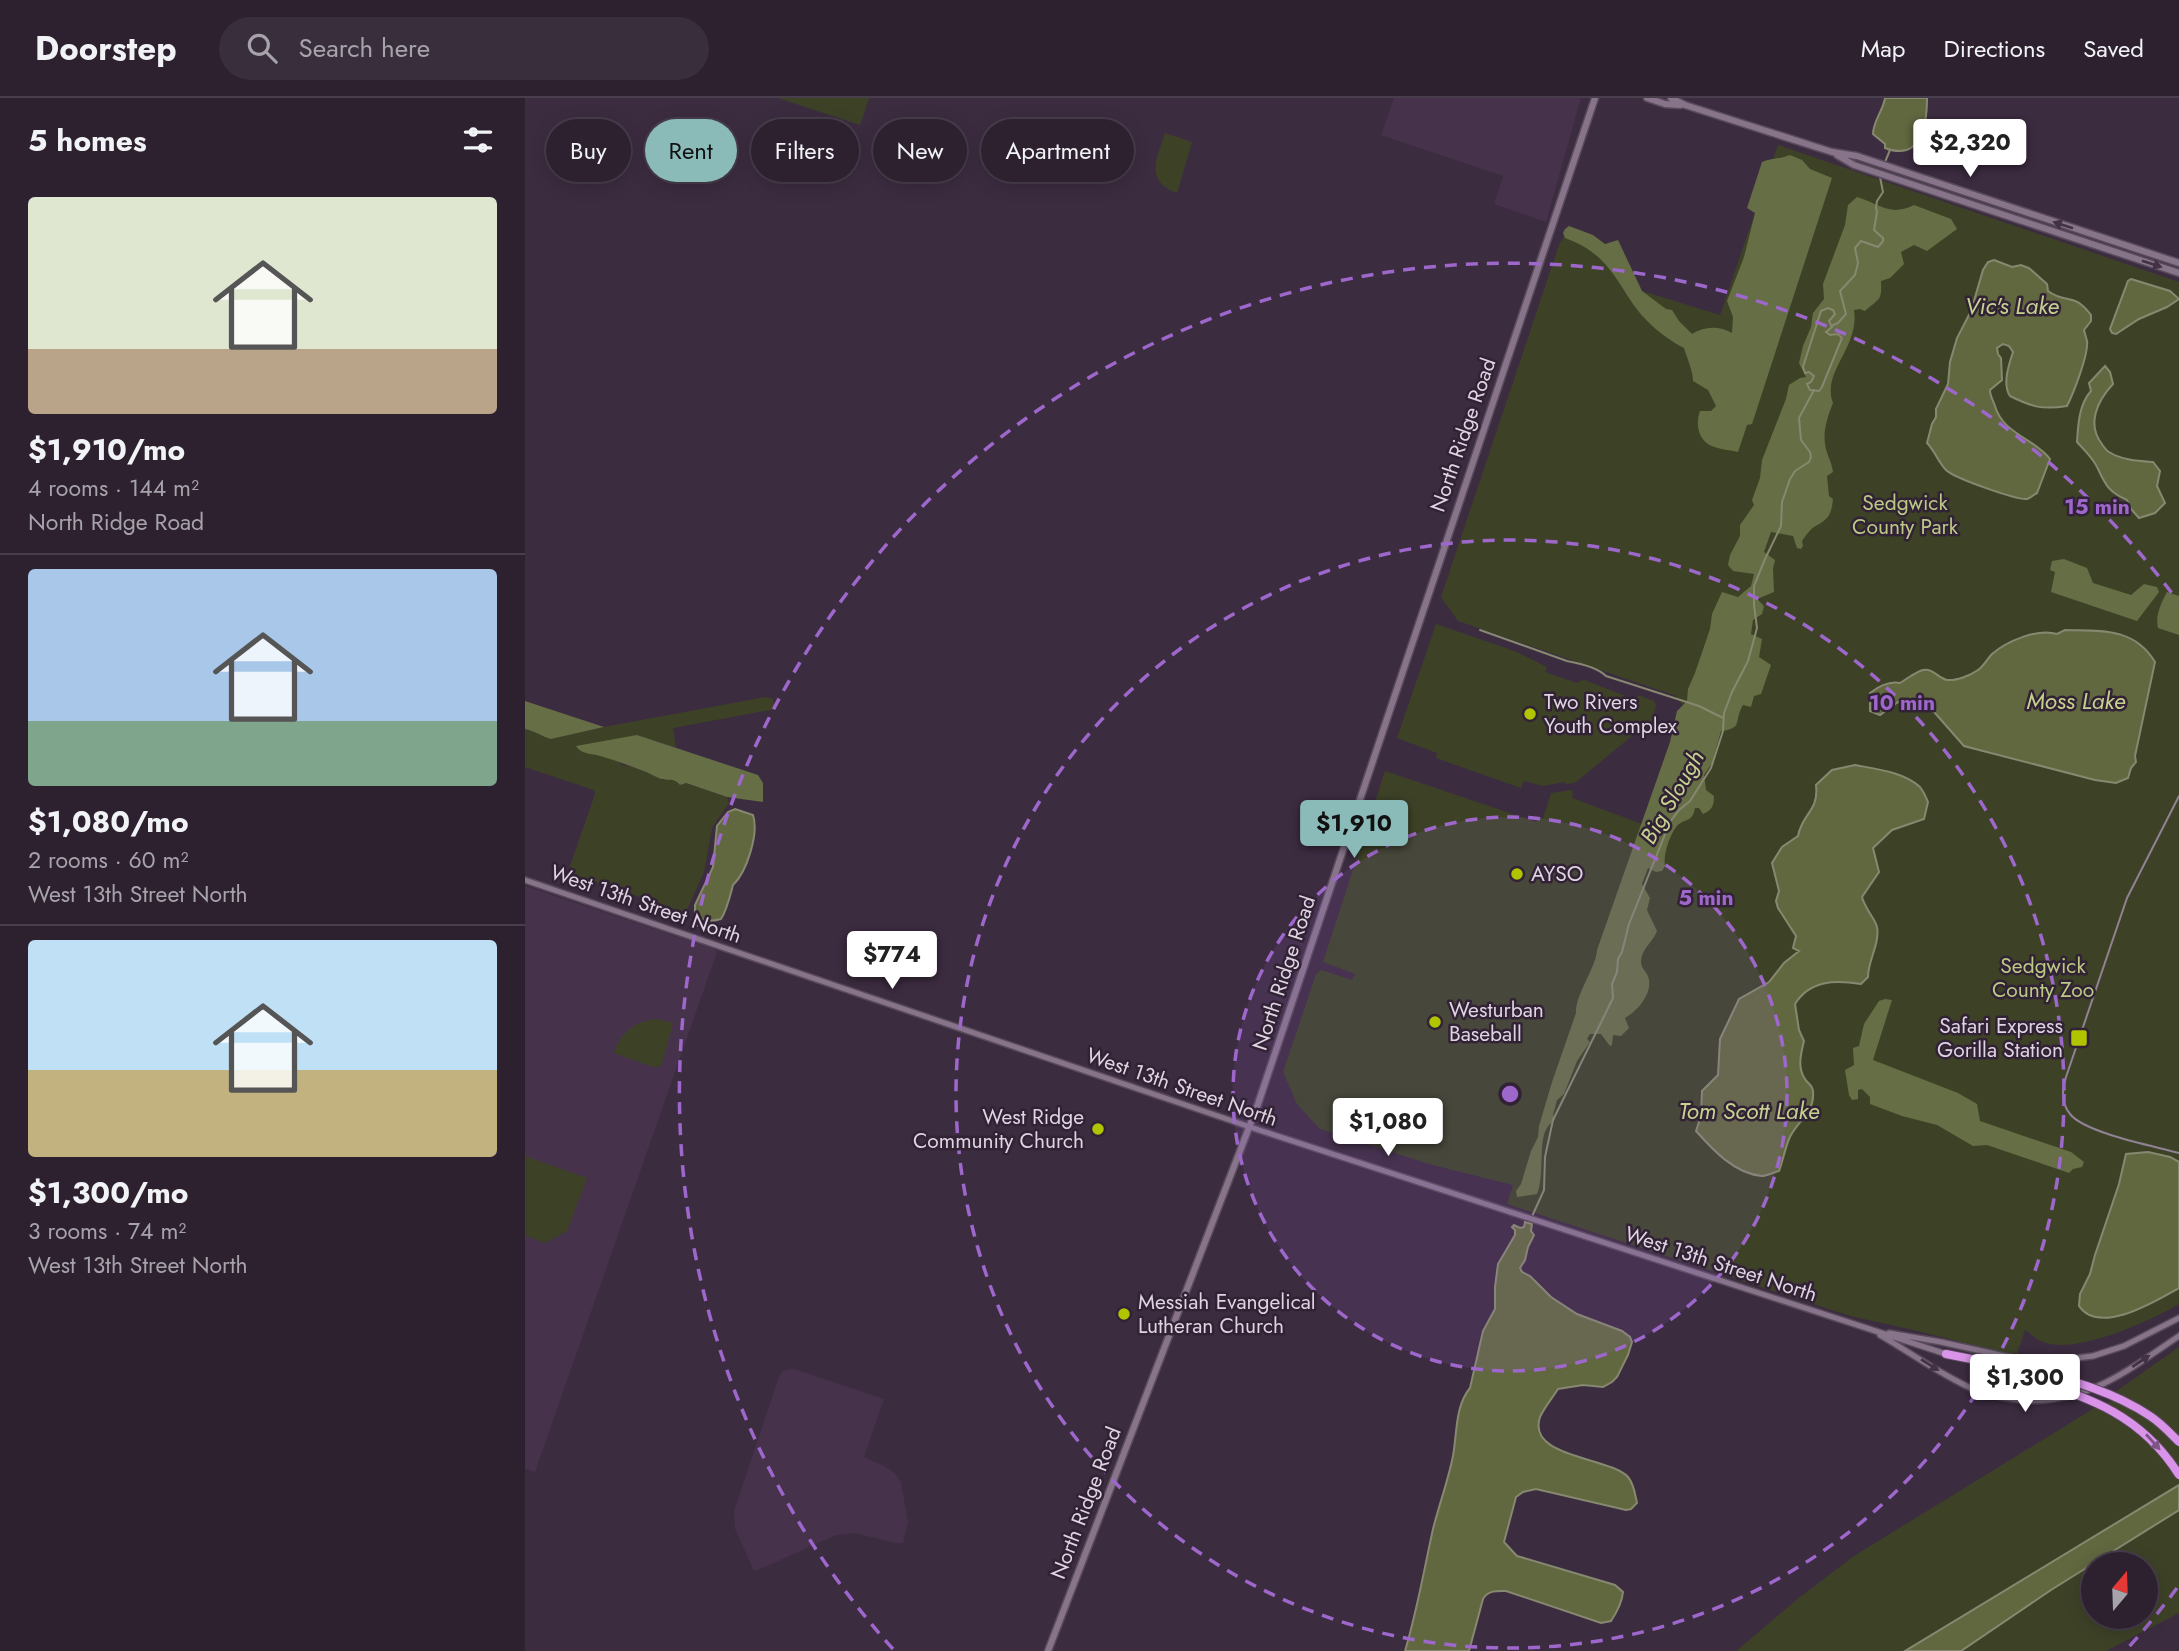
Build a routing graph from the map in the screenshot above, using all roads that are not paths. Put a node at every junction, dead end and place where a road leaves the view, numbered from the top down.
1 (1595, 98) edge
2 (1647, 98) edge
3 (1671, 98) edge
4 (1685, 105) junction
5 (1832, 152) junction
6 (2179, 263) edge
7 (2179, 273) edge
8 (525, 880) edge
9 (1249, 1127) junction
10 (2179, 1318) edge
11 (1872, 1330) junction
12 (2179, 1336) edge
13 (1946, 1354) joint
14 (2030, 1375) junction
15 (2179, 1442) edge
16 (2179, 1475) edge
17 (1048, 1651) edge

1 - 9 main road, North Ridge Road
2 - 4 main road
3 - 4 main road
4 - 5 main road
6 -> 5 main road
5 -> 7 main road
8 - 9 street, West 13th Street North
9 - 11 street, West 13th Street North
9 - 17 main road, North Ridge Road
10 - 11 street, West 13th Street North
11 -> 12 street, West 13th Street North
11 - 13 street, West 13th Street North
13 - 14 highway
14 - 15 highway, bridge
14 -> 16 highway, bridge

